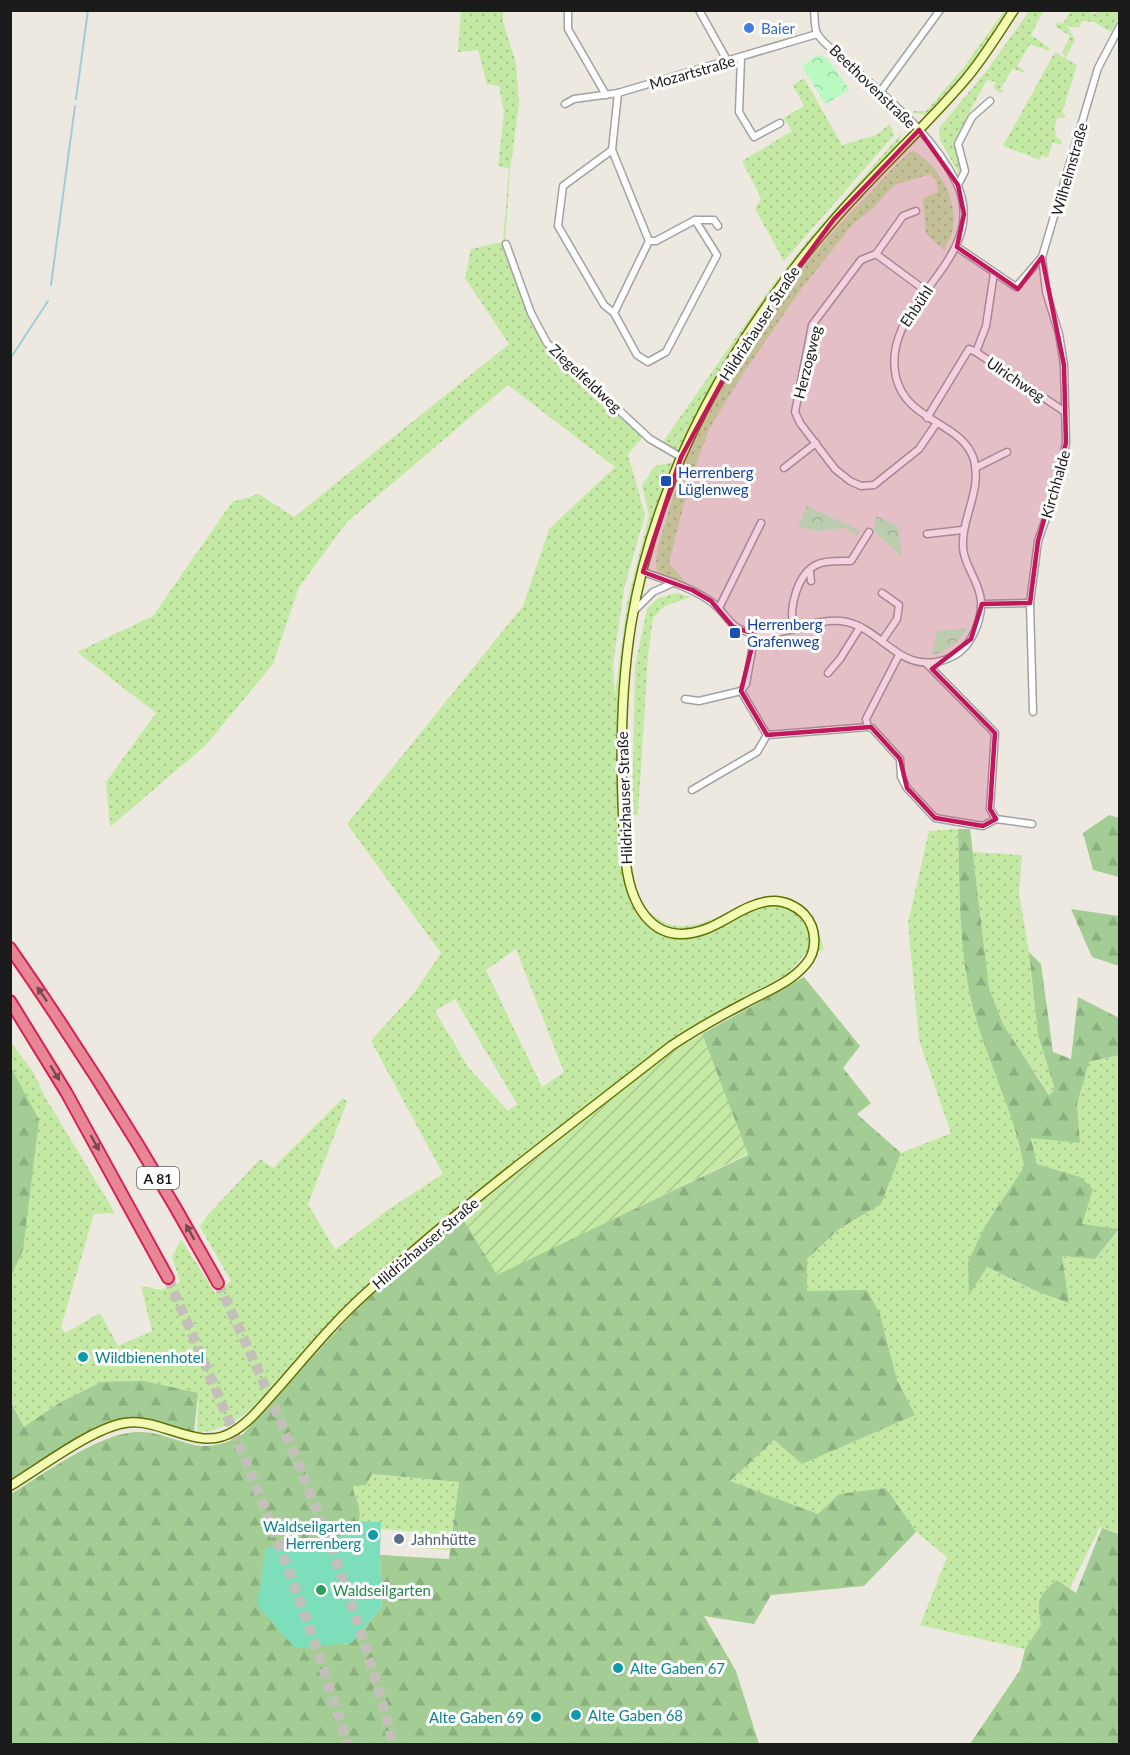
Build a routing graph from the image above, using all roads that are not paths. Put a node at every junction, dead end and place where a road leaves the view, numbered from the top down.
1 (699, 10) edge
2 (814, 10) edge
3 (940, 10) edge
4 (1014, 10) edge
5 (568, 12) dead end
6 (1119, 26) edge
7 (817, 34) junction
8 (741, 58) junction
9 (728, 62) junction
10 (880, 92) junction
11 (618, 93) junction
12 (606, 95) junction
13 (990, 101) dead end
14 (565, 104) dead end
15 (780, 123) dead end
16 (919, 130) junction
17 (612, 150) junction
18 (958, 185) junction
19 (916, 211) dead end
20 (695, 220) junction
21 (718, 226) dead end
22 (649, 241) junction
23 (506, 244) dead end
24 (957, 247) junction
25 (876, 254) junction
26 (1042, 257) junction
27 (997, 276) junction
28 (926, 291) junction
29 (614, 313) junction
30 (976, 352) junction
31 (1065, 412) junction
32 (927, 418) junction
33 (936, 424) junction
34 (816, 443) junction
35 (1007, 452) dead end
36 (681, 457) junction
37 (784, 468) dead end
38 (975, 468) junction
39 (761, 523) dead end
40 (962, 530) junction
41 (869, 532) dead end
42 (927, 534) dead end
43 (643, 572) junction
44 (810, 572) junction
45 (811, 581) dead end
46 (674, 583) junction
47 (882, 593) dead end
48 (1030, 603) junction
49 (982, 604) junction
50 (718, 608) junction
51 (634, 611) junction
52 (860, 627) junction
53 (794, 629) junction
54 (755, 634) junction
55 (882, 641) junction
56 (899, 655) junction
57 (927, 663) junction
58 (828, 673) dead end
59 (741, 691) junction
60 (685, 699) dead end
61 (1033, 712) dead end
62 (868, 727) junction
63 (767, 735) junction
64 (692, 790) dead end
65 (996, 819) junction
66 (1032, 824) dead end
67 (10, 948) edge
68 (10, 1001) edge
69 (168, 1278) tunnel mouth
70 (218, 1283) tunnel mouth
71 (10, 1486) edge

1 - 9 street
2 - 7 street, Beethovenstraße
3 - 10 street
4 - 16 main road, Hildrizhauser Straße
5 - 12 street
6 - 26 street, Wilhelmstraße
7 - 8 street, Mozartstraße
7 - 10 street, Beethovenstraße
8 - 9 street, Mozartstraße
8 - 15 street
9 - 11 street, Mozartstraße
10 - 16 street, Beethovenstraße
11 - 12 street, Mozartstraße
11 - 17 street
12 - 14 street, Mozartstraße
13 - 18 street
16 - 18 street, Ehbühl
16 - 36 main road, Hildrizhauser Straße
17 - 22 street
17 - 29 street
18 - 24 street, Ehbühl
19 - 25 street, Herzogweg
20 - 21 street
20 - 22 street
20 - 29 street
22 - 29 street
23 - 36 street, Ziegelfeldweg
24 - 27 street
24 - 28 street, Ehbühl
25 - 28 street
25 - 34 street, Herzogweg
26 - 27 street, Wilhelmstraße
26 - 31 street, Kirchhalde
27 - 30 street, Ulrichweg
28 - 32 street, Ehbühl
30 - 31 street, Ulrichweg
30 - 32 street
31 - 48 street, Kirchhalde
32 - 33 street, Ehbühl
33 - 34 street, Herzogweg
33 - 38 street, Ehbühl
34 - 37 street
35 - 38 street
36 - 43 main road, Hildrizhauser Straße
38 - 40 street
39 - 50 street
40 - 42 street
40 - 49 street
41 - 44 street
43 - 46 street
43 - 51 main road, Hildrizhauser Straße
44 - 45 street
44 - 53 street
46 - 50 street
46 - 51 street
47 - 55 street
48 - 49 street
48 - 61 street, Kirchhalde
49 - 57 street
50 - 54 street
51 - 71 main road, Hildrizhauser Straße
52 - 53 street
52 - 55 street
52 - 58 street
53 - 54 street
54 - 59 street
55 - 56 street
56 - 57 street
56 - 62 street
57 - 65 street
59 - 60 street
59 - 63 street
62 - 63 street
62 - 65 street
63 - 64 street
65 - 66 street
70 -> 67 highway, A 81
68 -> 69 highway, A 81

